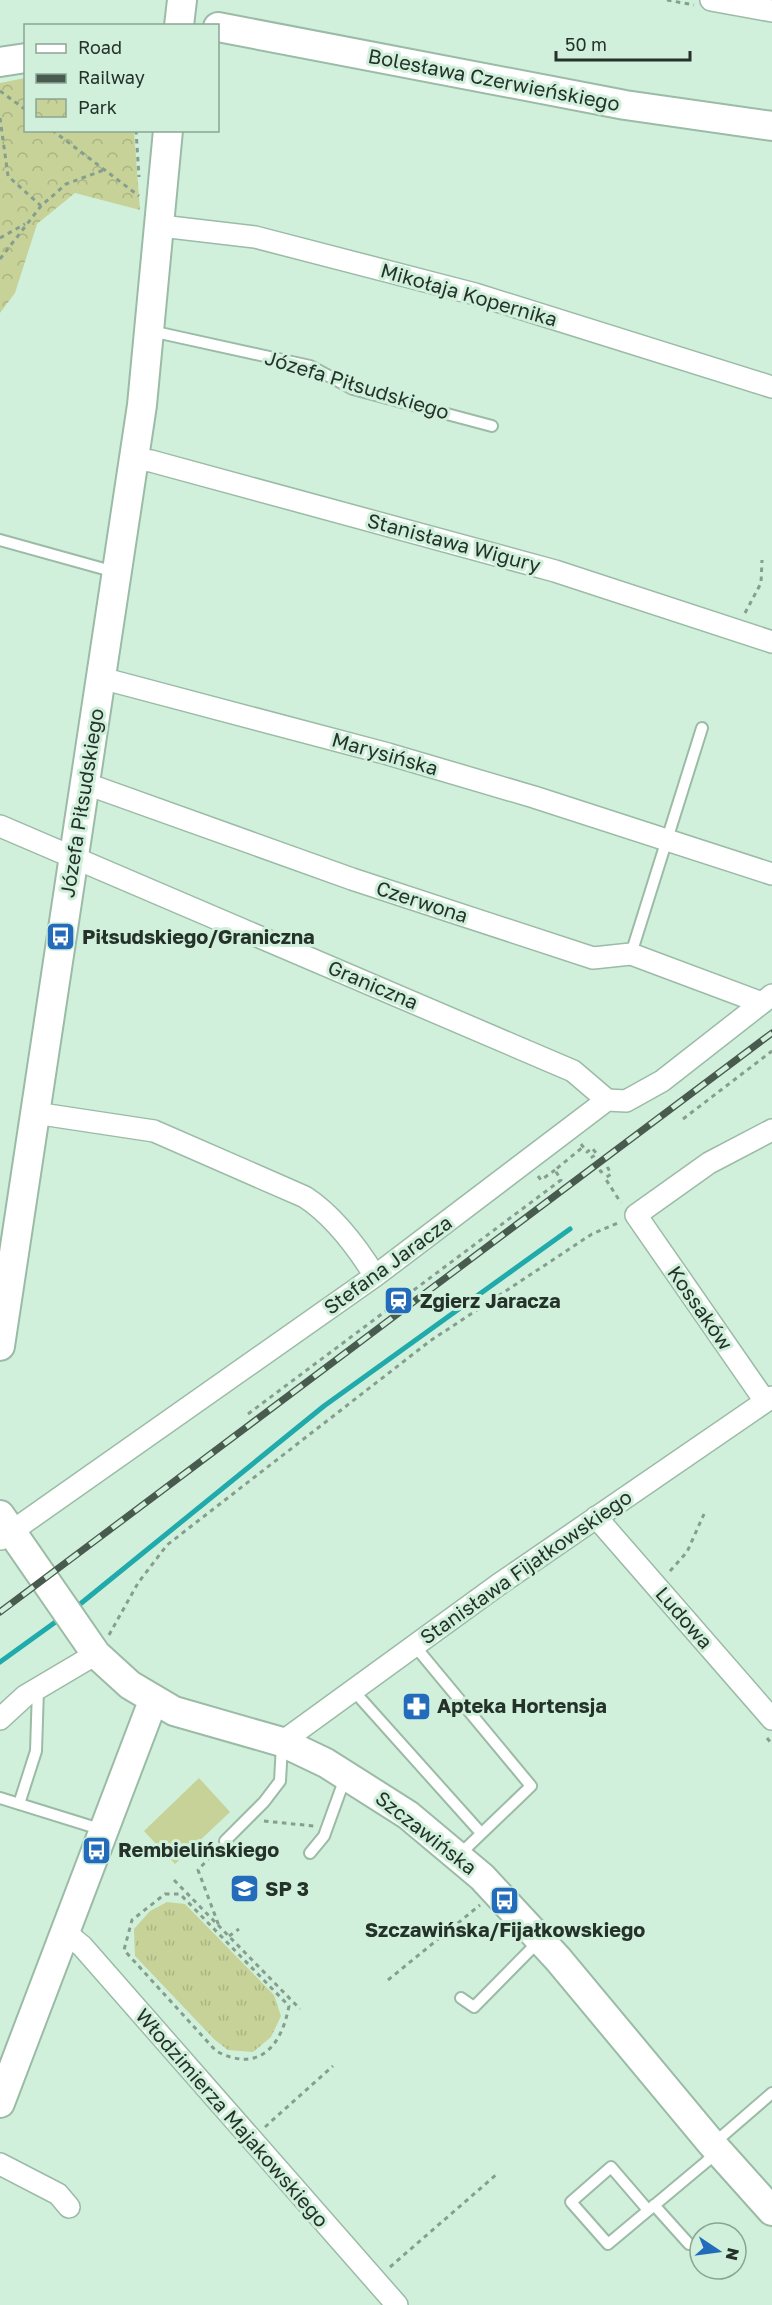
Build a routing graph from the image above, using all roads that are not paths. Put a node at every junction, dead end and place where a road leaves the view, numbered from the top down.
1 (182, 0) edge
2 (711, 0) edge
3 (772, 12) edge
4 (179, 24) edge
5 (219, 27) edge
6 (24, 58) edge
7 (0, 62) edge
8 (772, 126) edge
9 (168, 132) edge
10 (161, 225) junction
11 (150, 331) junction
12 (772, 387) edge
13 (492, 426) dead end
14 (133, 459) junction
15 (0, 540) edge
16 (116, 572) junction
17 (772, 642) edge
18 (101, 678) junction
19 (702, 728) dead end
20 (84, 785) junction
21 (0, 825) edge
22 (667, 840) junction
23 (74, 857) junction
24 (772, 874) edge
25 (631, 954) junction
26 (767, 999) edge
27 (607, 1100) junction
28 (35, 1113) junction
29 (772, 1130) edge
30 (8, 1245) edge
31 (375, 1276) junction
32 (0, 1346) edge
33 (769, 1399) edge
34 (596, 1517) junction
35 (3, 1529) edge
36 (414, 1645) junction
37 (100, 1649) junction
38 (38, 1688) junction
39 (352, 1689) junction
40 (153, 1701) junction
41 (0, 1719) edge
42 (772, 1719) edge
43 (282, 1742) junction
44 (346, 1775) junction
45 (0, 1798) edge
46 (19, 1804) junction
47 (105, 1831) junction
48 (481, 1833) junction
49 (225, 1841) road end
50 (310, 1853) dead end
51 (458, 1856) junction
52 (66, 1933) junction
53 (540, 1940) junction
54 (461, 1998) dead end
55 (772, 2093) edge
56 (0, 2103) edge
57 (715, 2148) junction
58 (0, 2164) edge
59 (69, 2207) dead end
60 (651, 2207) junction
61 (772, 2211) edge
62 (688, 2243) edge
63 (397, 2305) edge

1 - 4 street
2 - 3 street
5 - 8 street, Bolesława Czerwieńskiego
6 - 7 street
9 - 10 street, Józefa Piłsudskiego
10 - 11 street, Józefa Piłsudskiego
10 - 12 street, Mikołaja Kopernika
11 - 13 lane, Józefa Piłsudskiego
11 - 14 street, Józefa Piłsudskiego
14 - 16 street, Józefa Piłsudskiego
14 - 17 street, Stanisława Wigury
15 - 16 lane
16 - 18 street, Józefa Piłsudskiego
18 - 20 street, Józefa Piłsudskiego
18 - 22 street, Marysińska
19 - 22 lane
20 - 23 street, Józefa Piłsudskiego
20 - 25 street, Czerwona
21 - 23 street, Graniczna
22 - 24 street, Marysińska
22 - 25 lane
23 - 27 street, Graniczna
23 - 28 street, Józefa Piłsudskiego
25 - 26 street, Czerwona
26 - 27 street, Stefana Jaracza
27 - 31 street, Stefana Jaracza
28 - 30 street, Józefa Piłsudskiego
28 - 31 street
29 - 33 street, Kossaków
30 - 32 street, Józefa Piłsudskiego
31 - 35 street, Stefana Jaracza
33 - 34 street, Stanisława Fijałkowskiego
34 - 36 street, Stanisława Fijałkowskiego
34 - 42 street, Ludowa
35 - 37 street, Szczawińska
36 - 39 street, Stanisława Fijałkowskiego
36 - 48 lane
37 - 38 street
37 - 40 street, Szczawińska
38 - 41 street
38 - 46 lane
39 - 43 street, Stanisława Fijałkowskiego
39 - 48 lane
40 - 43 street, Szczawińska
40 - 47 street
43 - 44 street, Szczawińska
43 - 49 lane
44 - 50 lane
44 - 51 street, Szczawińska
45 - 46 lane
46 - 47 lane
47 - 52 street
48 - 51 lane
51 - 53 street, Szczawińska
52 - 56 street
52 - 63 street, Włodzimierza Majakowskiego
53 - 54 lane
53 - 57 street, Szczawińska
55 - 57 lane
57 - 60 lane
57 - 61 street, Szczawińska
58 - 59 street
60 - 60 lane
60 - 62 lane

